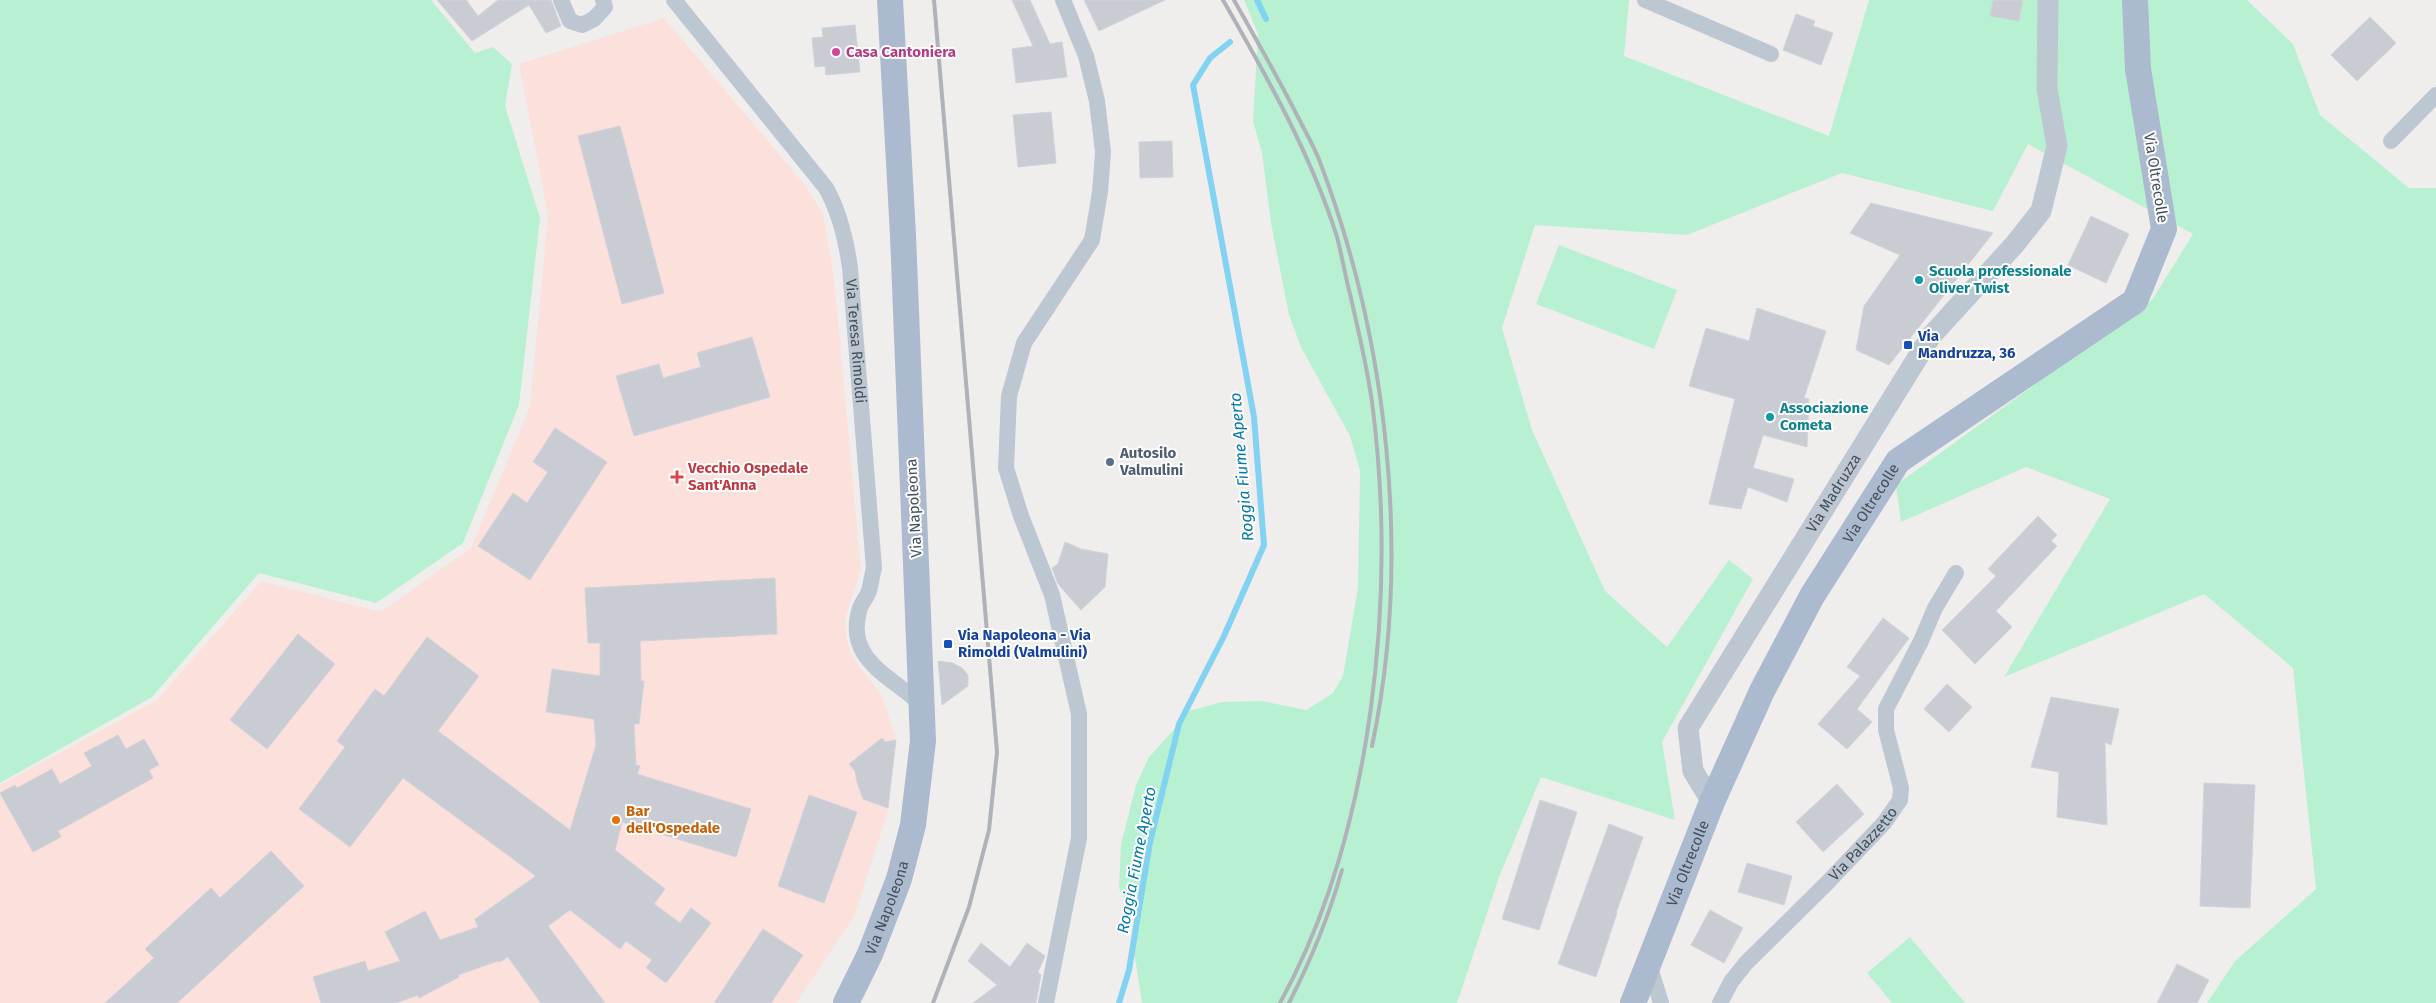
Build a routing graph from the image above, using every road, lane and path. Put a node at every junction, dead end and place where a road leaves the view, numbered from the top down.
1 (561, 0) edge
2 (603, 0) edge
3 (674, 0) edge
4 (890, 0) edge
5 (1063, 0) edge
6 (1645, 0) edge
7 (2048, 0) edge
8 (2134, 0) edge
9 (1771, 54) dead end
10 (2436, 95) edge
11 (2391, 141) dead end
12 (1956, 573) dead end
13 (923, 706) junction
14 (1712, 802) junction
15 (1649, 964) junction
16 (846, 1003) edge
17 (1046, 1003) edge
18 (1633, 1003) edge
19 (1661, 1003) edge
20 (1720, 1003) edge

1 - 2 street
3 - 13 street, Via Teresa Rimoldi
4 - 13 main road, Via Napoleona
5 - 17 street
6 - 9 street
7 - 14 street, Via Madruzza
8 - 14 main road, Via Oltrecolle
10 - 11 street
12 - 20 street, Via Palazzetto
13 - 16 main road, Via Napoleona
14 - 15 main road, Via Oltrecolle
15 - 18 main road, Via Oltrecolle
15 - 19 street

